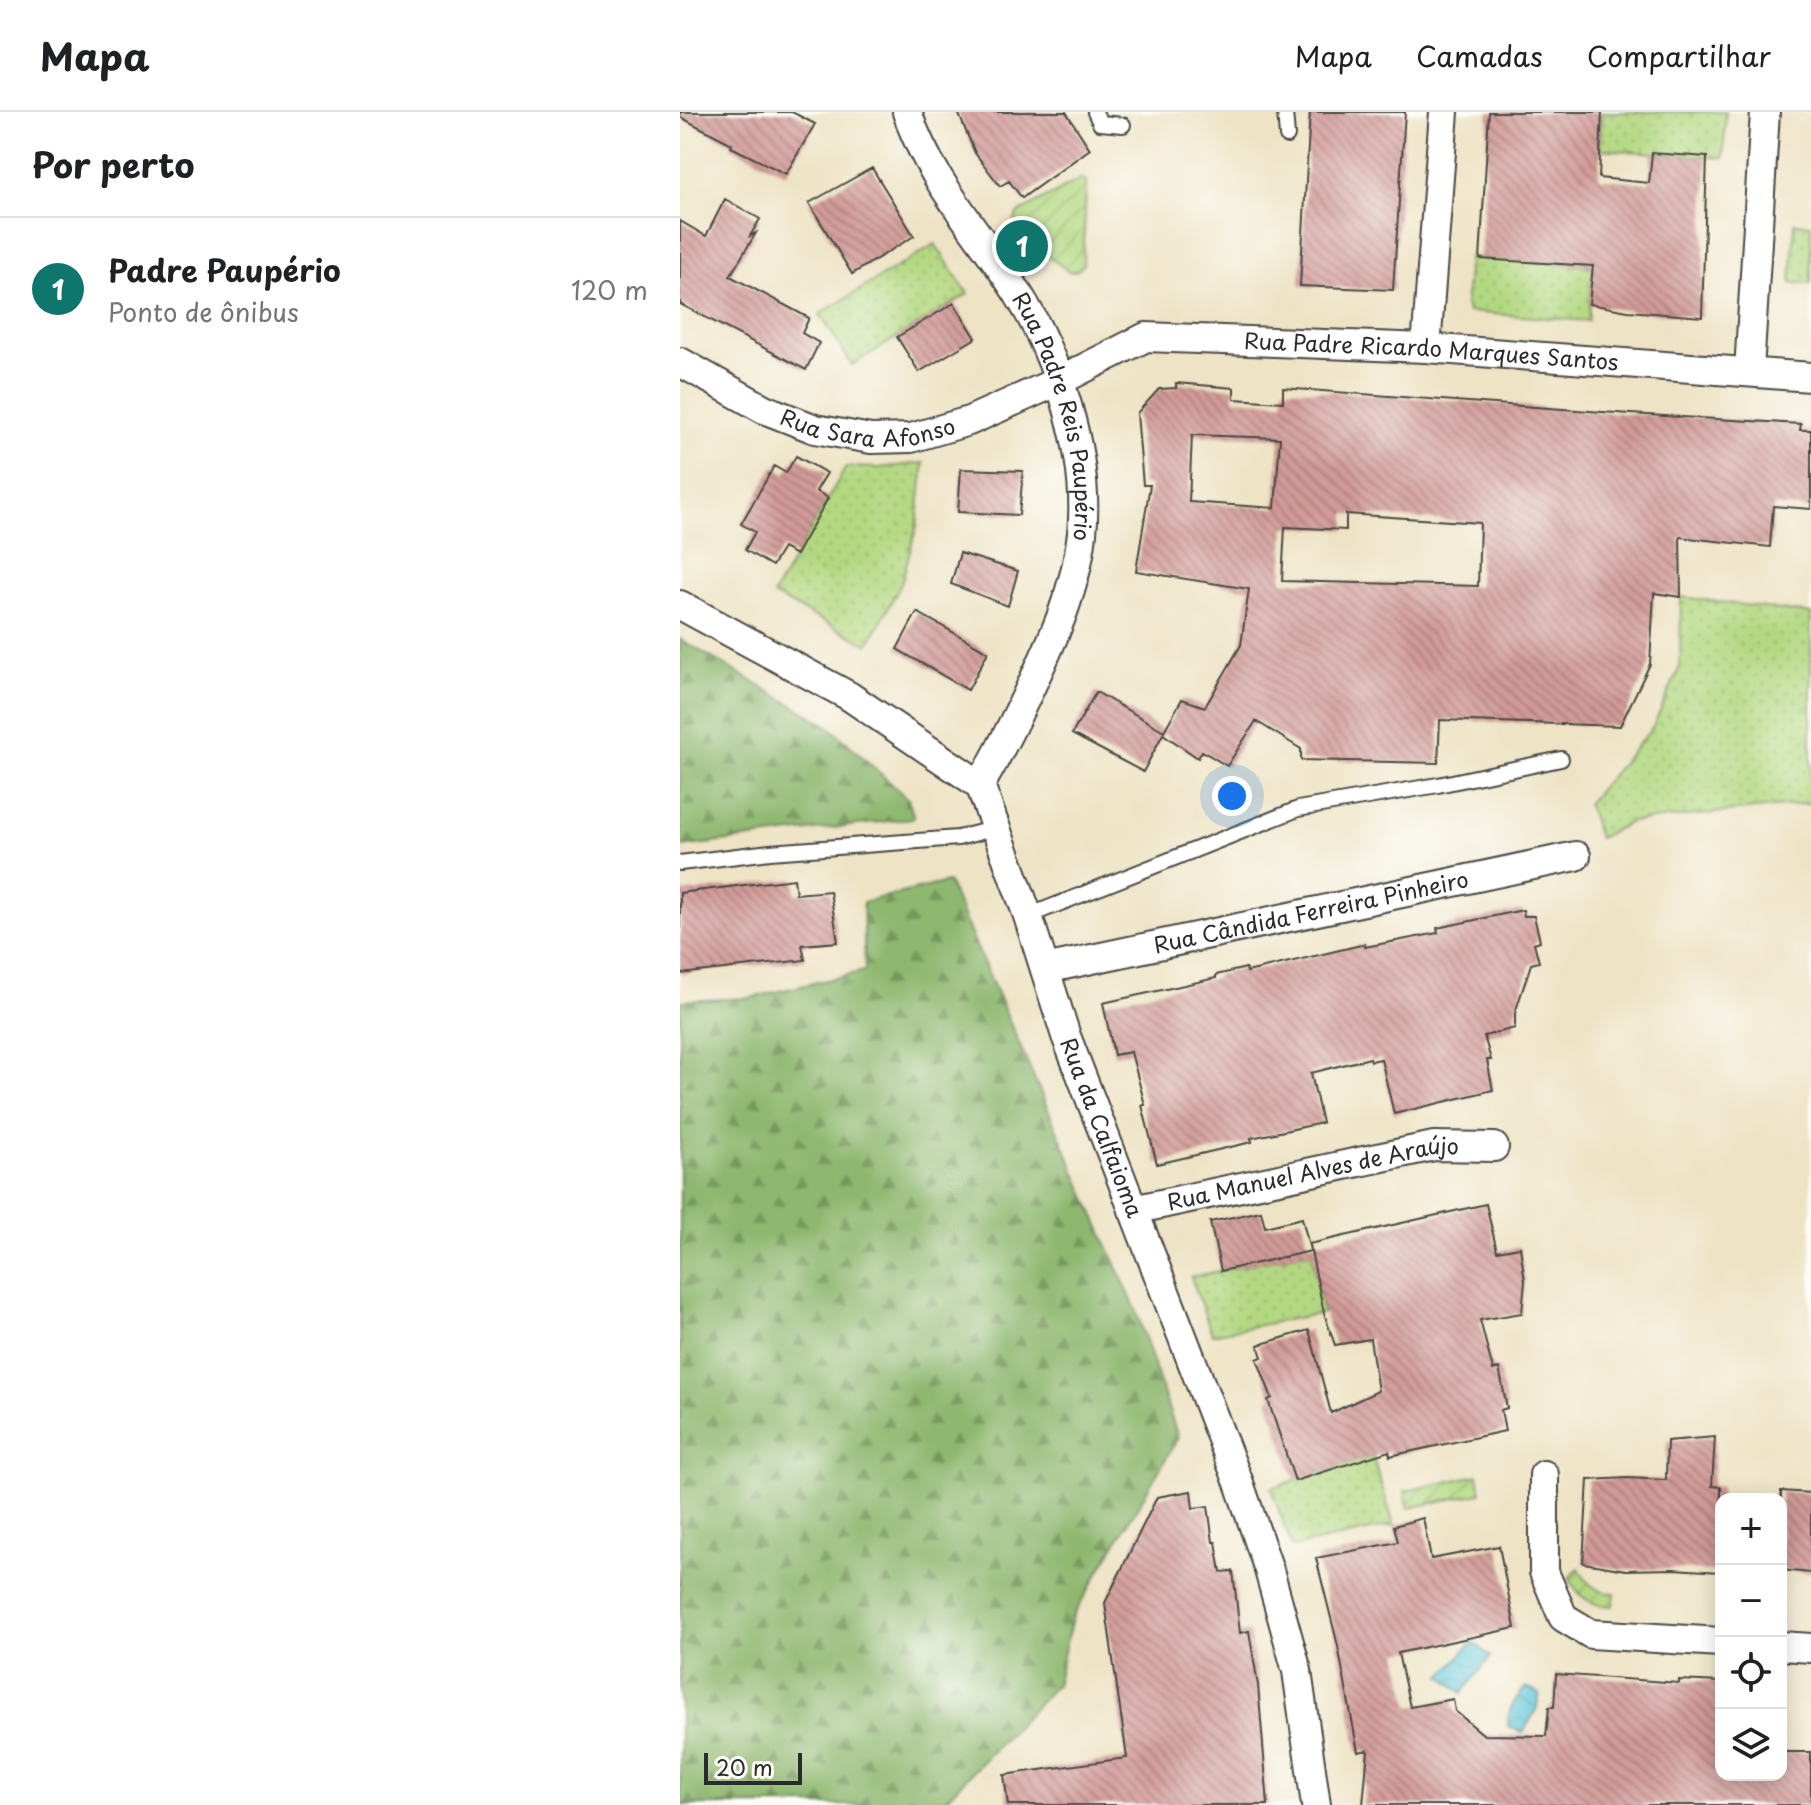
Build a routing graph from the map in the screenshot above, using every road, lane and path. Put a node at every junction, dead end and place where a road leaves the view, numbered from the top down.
1 (907, 112) edge
2 (1095, 112) edge
3 (1285, 112) edge
4 (1444, 112) edge
5 (1765, 112) edge
6 (1123, 125) dead end
7 (1287, 136) dead end
8 (1426, 348) junction
9 (680, 362) edge
10 (1749, 371) junction
11 (1811, 377) edge
12 (1061, 380) junction
13 (680, 605) edge
14 (1561, 759) dead end
15 (980, 785) junction
16 (996, 828) junction
17 (1576, 856) dead end
18 (680, 863) edge
19 (1028, 916) junction
20 (1045, 969) junction
21 (1494, 1147) dead end
22 (1133, 1210) junction
23 (1544, 1475) dead end
24 (1715, 1642) edge
25 (1787, 1646) edge
26 (1811, 1648) edge
27 (1316, 1805) edge

1 - 12 street, Rua Padre Reis Paupério
2 - 6 lane
3 - 7 lane
4 - 8 street
5 - 10 street
8 - 10 street, Rua Padre Ricardo Marques Santos
8 - 12 street, Rua Padre Ricardo Marques Santos
9 - 12 street, Rua Sara Afonso
10 - 11 street, Rua Padre Ricardo Marques Santos
12 - 15 street, Rua Padre Reis Paupério
13 - 15 street
14 - 19 lane
15 - 16 street, Rua da Calfaioma
16 - 18 lane
16 - 19 street, Rua da Calfaioma
17 - 20 street, Rua Cândida Ferreira Pinheiro
19 - 20 street, Rua da Calfaioma
20 - 22 street, Rua da Calfaioma
21 - 22 street, Rua Manuel Alves de Araújo
22 - 27 street, Rua da Calfaioma
23 - 24 street
25 - 26 street

